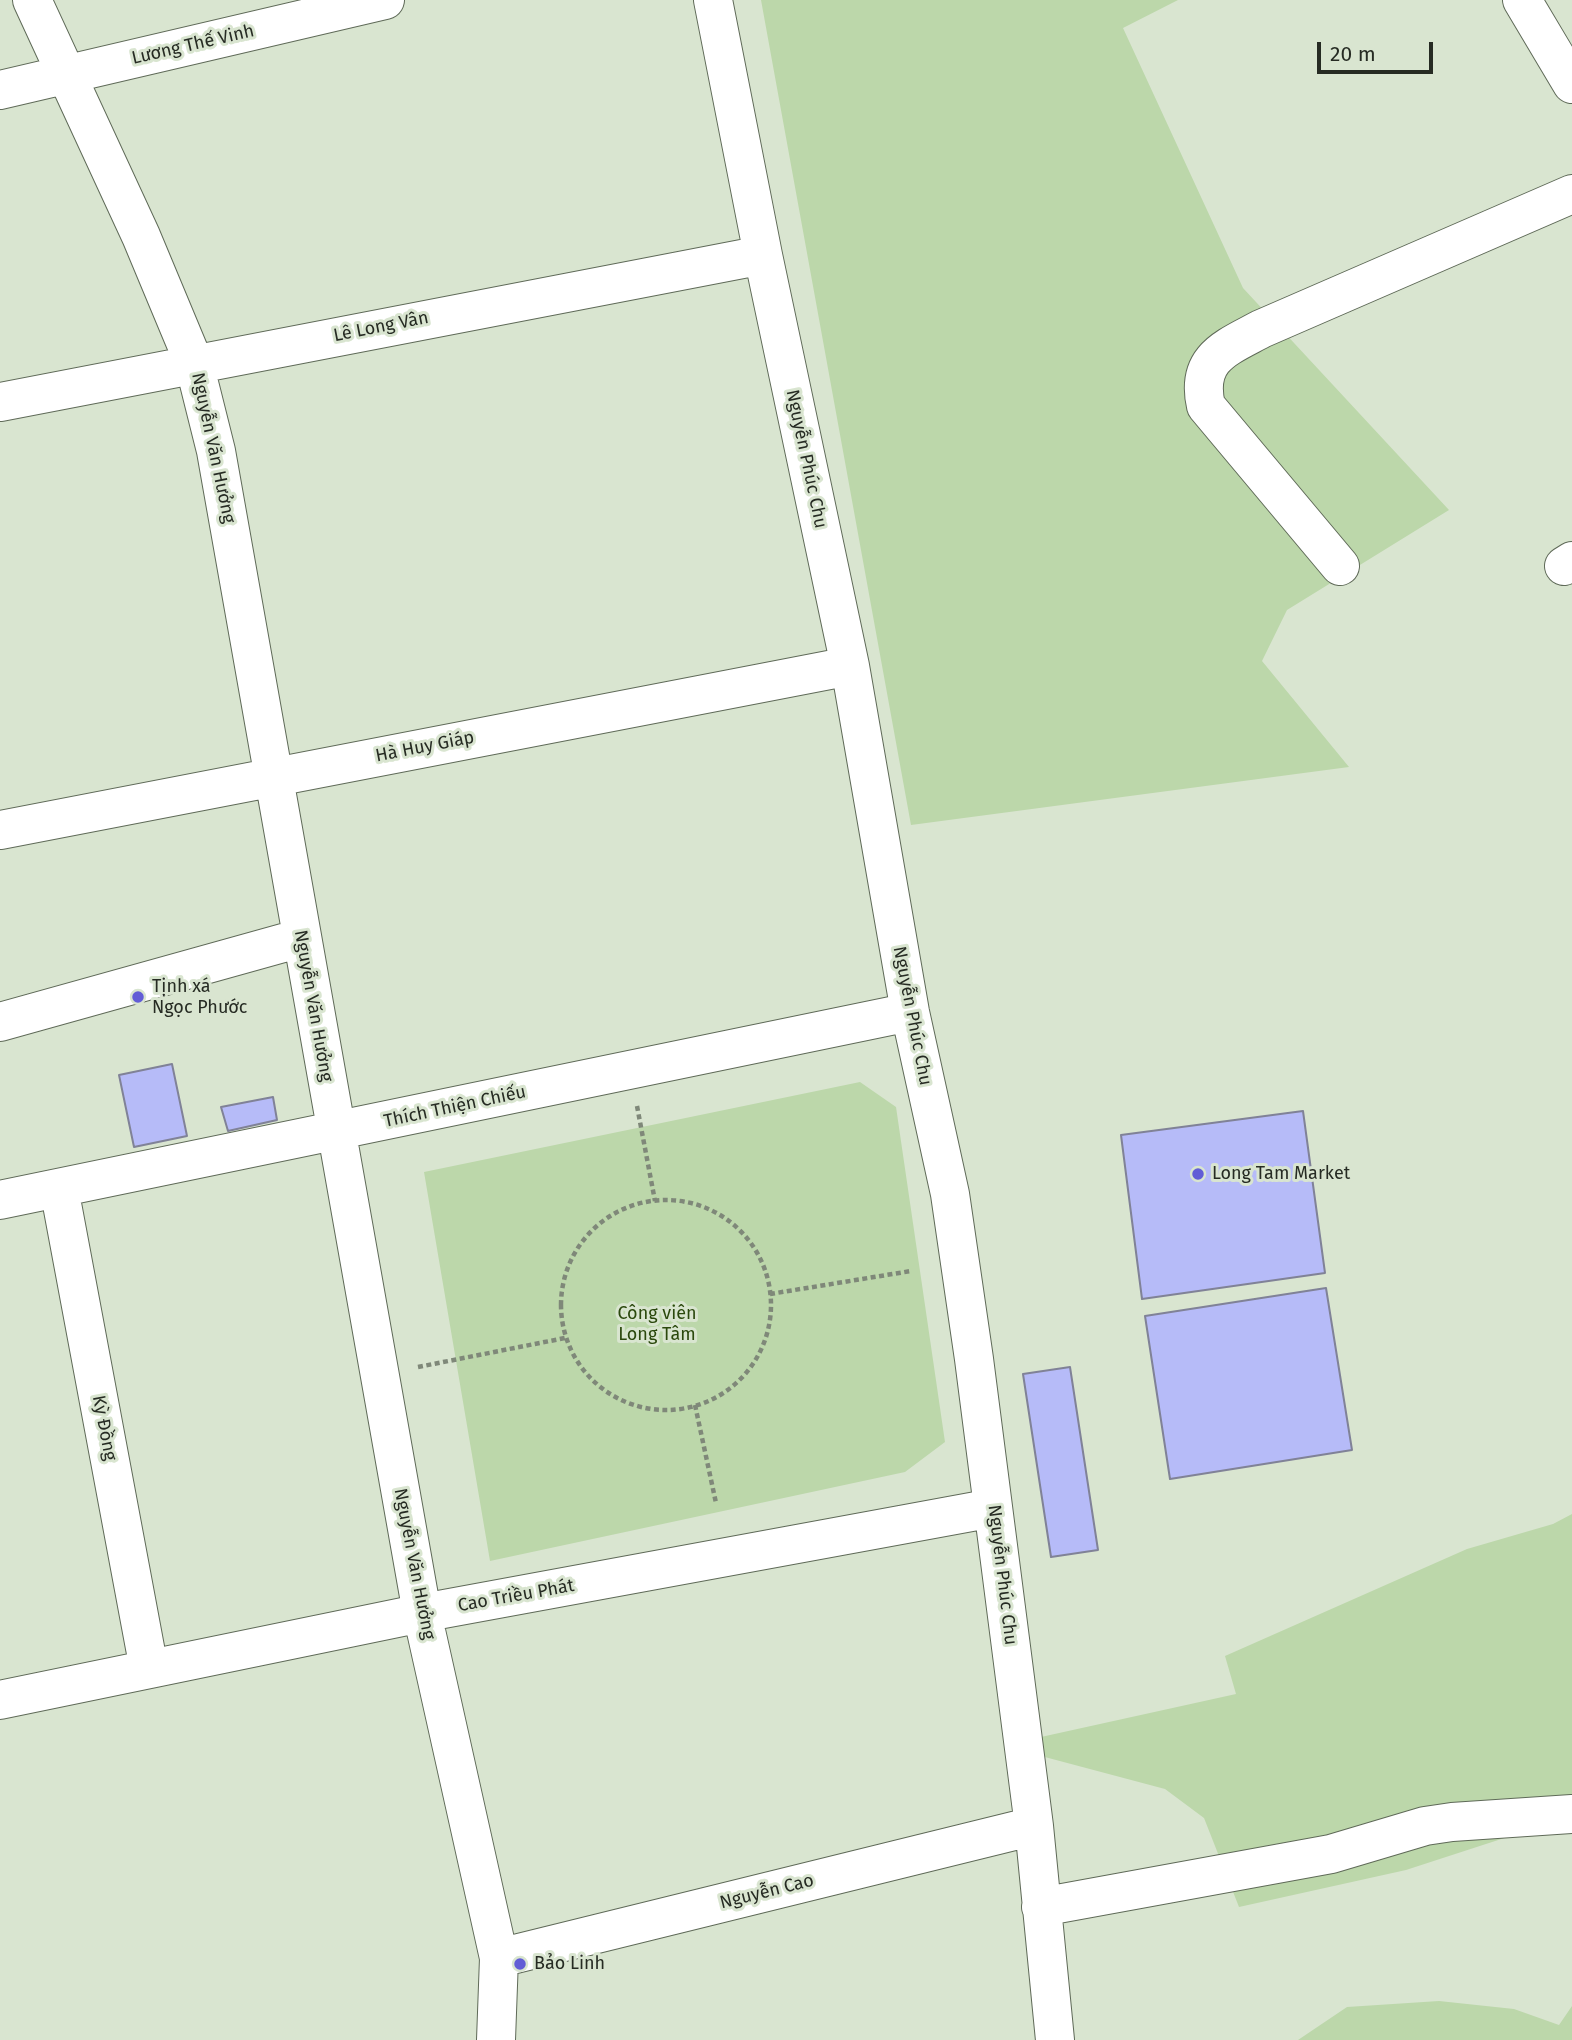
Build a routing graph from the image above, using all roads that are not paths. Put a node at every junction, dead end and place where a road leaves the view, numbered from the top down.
1 (32, 0) edge
2 (385, 0) edge
3 (713, 0) edge
4 (1522, 0) edge
5 (67, 75) junction
6 (1572, 84) edge
7 (0, 90) edge
8 (1572, 194) edge
9 (763, 255) junction
10 (194, 363) junction
11 (0, 402) edge
12 (1340, 566) dead end
13 (850, 666) junction
14 (273, 777) junction
15 (0, 830) edge
16 (301, 938) junction
17 (909, 1012) junction
18 (0, 1022) edge
19 (336, 1132) junction
20 (59, 1188) junction
21 (0, 1200) edge
22 (993, 1508) junction
23 (422, 1613) junction
24 (149, 1669) junction
25 (0, 1700) edge
26 (1572, 1814) edge
27 (1034, 1826) junction
28 (1041, 1907) junction
29 (499, 1958) junction
30 (496, 2040) edge
31 (1055, 2040) edge

1 - 5 street, Nguyễn Văn Hưởng
2 - 5 street, Lương Thế Vinh
3 - 9 street, Nguyễn Phúc Chu
4 - 6 street
5 - 7 street, Lương Thế Vinh
5 - 10 street, Nguyễn Văn Hưởng
8 - 12 street
9 - 10 street, Lê Long Vân
9 - 13 street, Nguyễn Phúc Chu
10 - 11 street, Lê Long Vân
10 - 14 street, Nguyễn Văn Hưởng
13 - 14 street, Hà Huy Giáp
13 - 17 street, Nguyễn Phúc Chu
14 - 15 street, Hà Huy Giáp
14 - 16 street, Nguyễn Văn Hưởng
16 - 18 street
16 - 19 street, Nguyễn Văn Hưởng
17 - 19 street, Thích Thiện Chiếu
17 - 22 street, Nguyễn Phúc Chu
19 - 20 street, Thích Thiện Chiếu
19 - 23 street, Nguyễn Văn Hưởng
20 - 21 street, Thích Thiện Chiếu
20 - 24 street, Kỳ Đồng
22 - 23 street, Cao Triều Phát
22 - 27 street, Nguyễn Phúc Chu
23 - 24 street, Cao Triều Phát
23 - 29 street, Nguyễn Văn Hưởng
24 - 25 street, Cao Triều Phát
26 - 28 street
27 - 28 street, Nguyễn Phúc Chu
27 - 29 street, Nguyễn Cao
28 - 31 street, Nguyễn Phúc Chu
29 - 30 street, Nguyễn Văn Hưởng

